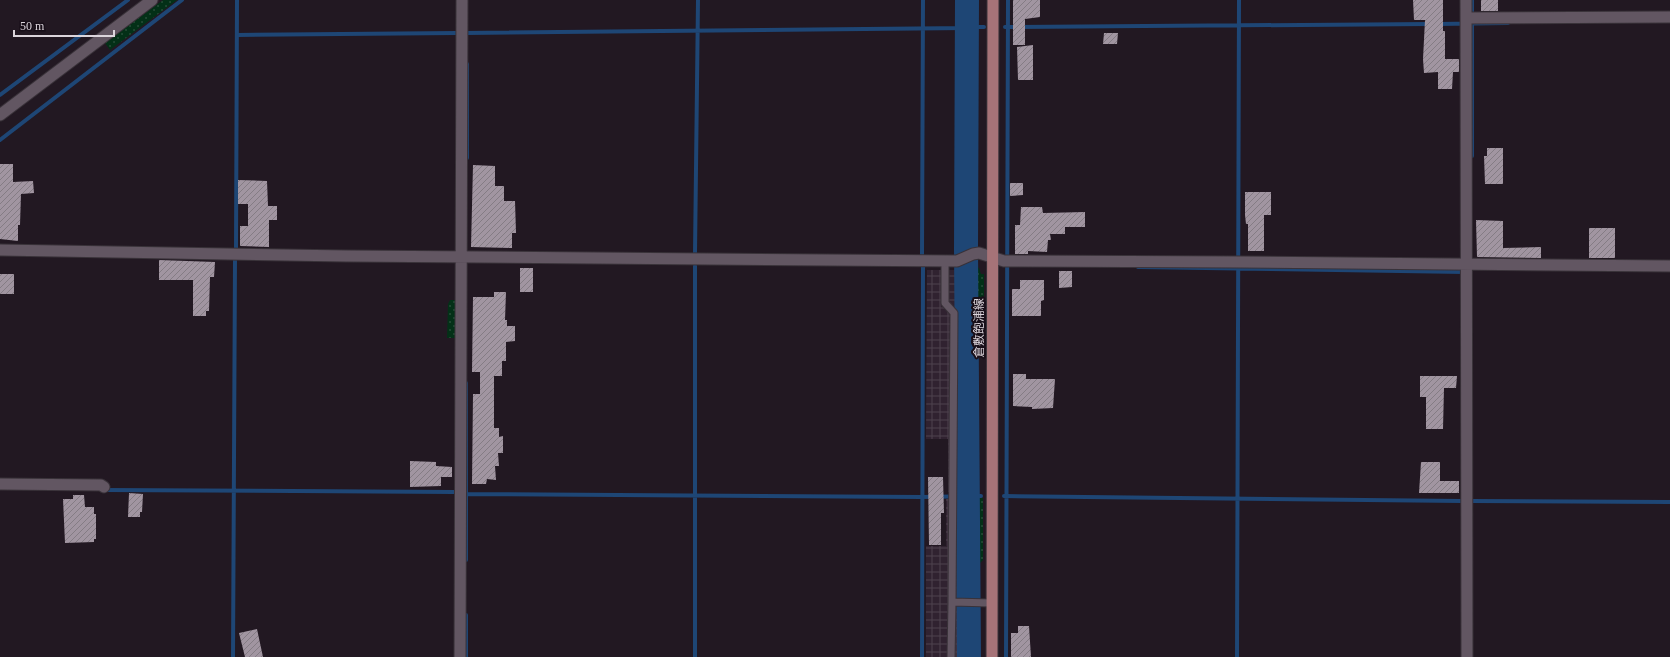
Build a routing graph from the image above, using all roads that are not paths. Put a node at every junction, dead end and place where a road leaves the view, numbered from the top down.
1 (152, 0) edge
2 (462, 0) edge
3 (993, 0) edge
4 (1466, 0) edge
5 (1670, 17) edge
6 (1468, 20) junction
7 (0, 116) edge
8 (0, 250) edge
9 (460, 257) junction
10 (992, 258) junction
11 (945, 261) junction
12 (1670, 266) edge
13 (1468, 267) junction
14 (0, 484) edge
15 (104, 487) dead end
16 (952, 602) junction
17 (992, 603) junction
18 (460, 657) edge
19 (951, 657) edge
20 (992, 657) edge
21 (1467, 657) edge

1 - 7 street
2 - 9 street
3 - 10 main road, 倉敷飽浦線
4 - 6 street
5 - 6 street
6 - 13 street
8 - 9 street
9 - 11 street
9 - 18 street
10 - 11 street
10 - 13 street
10 - 17 main road, 倉敷飽浦線
11 - 16 lane
12 - 13 street
13 - 21 street
14 - 15 street
16 - 17 lane
16 - 19 lane
17 - 20 main road, 倉敷飽浦線

